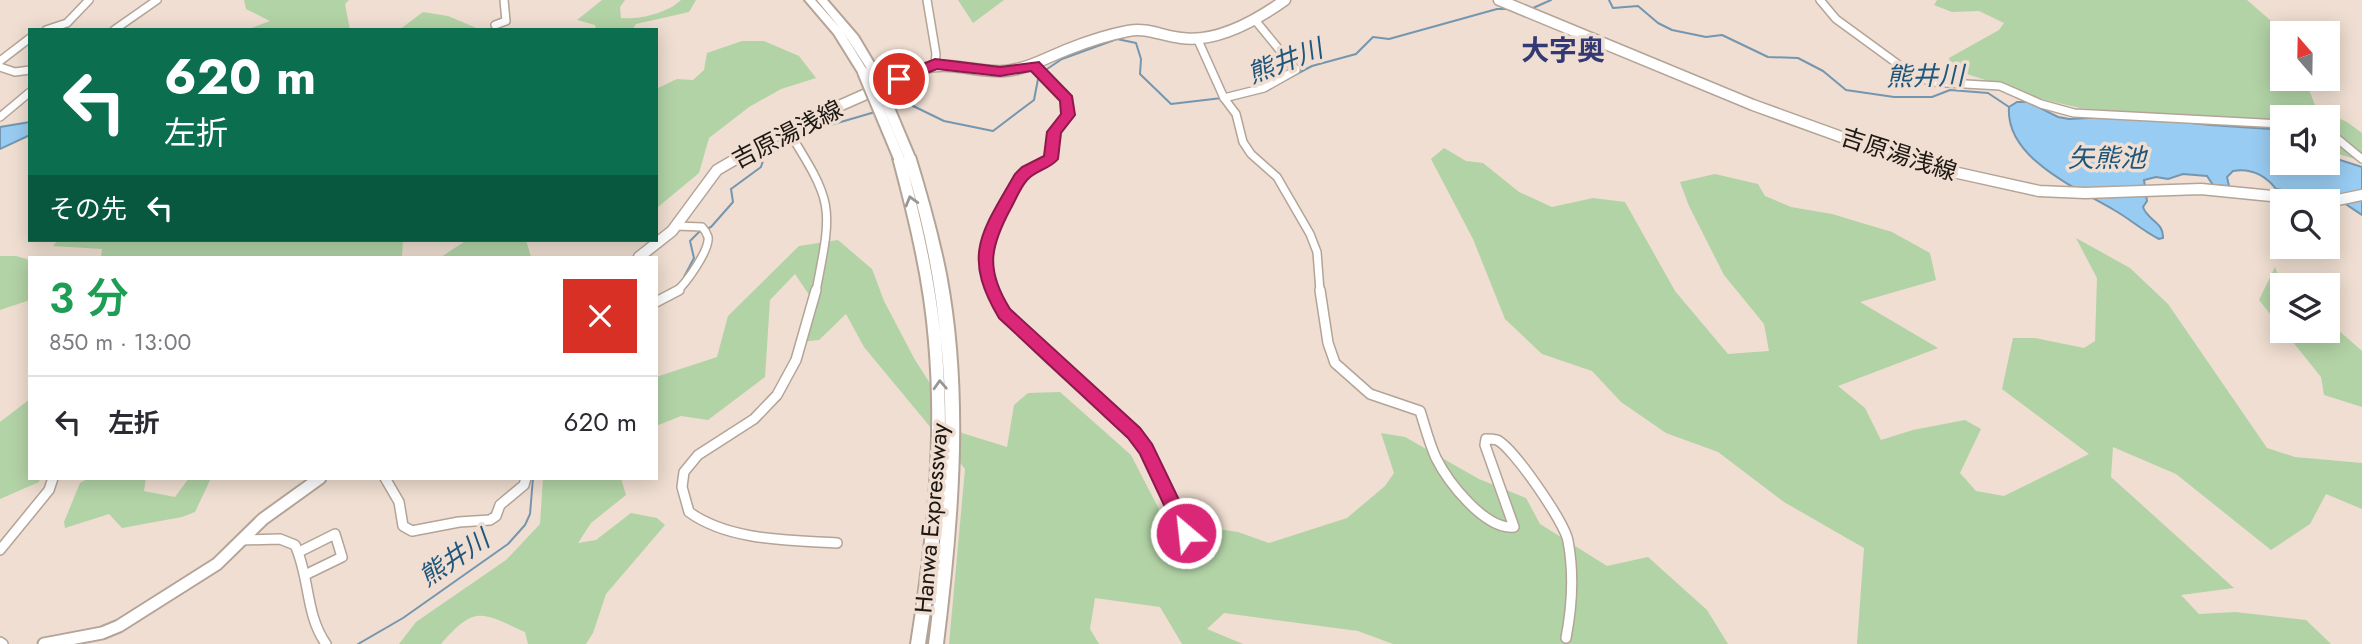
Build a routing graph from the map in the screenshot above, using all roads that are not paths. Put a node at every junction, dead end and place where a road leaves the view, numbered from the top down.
1 (89, 0) edge
2 (157, 0) edge
3 (504, 0) edge
4 (810, 0) edge
5 (822, 0) edge
6 (927, 0) edge
7 (1284, 0) edge
8 (1499, 0) edge
9 (1820, 0) edge
10 (1255, 20) junction
11 (495, 25) dead end
12 (52, 28) edge
13 (117, 28) edge
14 (1197, 38) junction
15 (28, 40) edge
16 (0, 61) edge
17 (935, 64) junction
18 (1034, 66) junction
19 (0, 67) edge
20 (28, 70) edge
21 (867, 70) junction
22 (28, 95) edge
23 (1224, 98) junction
24 (0, 117) edge
25 (2270, 123) edge
26 (788, 129) junction
27 (2340, 141) edge
28 (2362, 159) edge
29 (2270, 194) edge
30 (2362, 194) edge
31 (2340, 198) edge
32 (676, 226) junction
33 (658, 241) edge
34 (657, 242) edge
35 (640, 256) edge
36 (658, 301) edge
37 (948, 451) junction
38 (52, 480) edge
39 (317, 480) edge
40 (387, 480) edge
41 (525, 480) edge
42 (1186, 533) dead end
43 (241, 540) junction
44 (837, 542) dead end
45 (0, 550) edge
46 (299, 552) junction
47 (306, 574) junction
48 (1566, 638) dead end
49 (44, 644) edge
50 (326, 644) edge
51 (918, 644) edge
52 (936, 644) edge

1 - 12 street
2 - 13 street
3 - 11 street
4 - 21 highway, Hanwa Expressway
5 - 21 highway, Hanwa Expressway
6 - 17 street
7 - 10 main road
8 - 29 main road, 吉原湯浅線
9 - 25 street
10 - 14 main road
10 - 23 street
14 - 18 main road
14 - 23 street
15 - 16 street
17 - 18 main road
17 - 26 main road, 吉原湯浅線
18 - 42 street
19 - 20 street
21 - 37 highway, Hanwa Expressway, bridge
22 - 24 street
23 - 48 street
26 - 32 main road, 吉原湯浅線
26 - 44 street
27 - 28 street
30 - 31 main road, 吉原湯浅線
32 - 33 main road, 吉原湯浅線
32 - 36 street
34 - 35 main road, 吉原湯浅線
37 - 51 highway, Hanwa Expressway
37 - 52 highway, Hanwa Expressway
38 - 45 street
39 - 43 main road
40 - 41 street
43 - 46 street
43 - 49 main road
46 - 47 street
46 - 47 street
47 - 50 street

